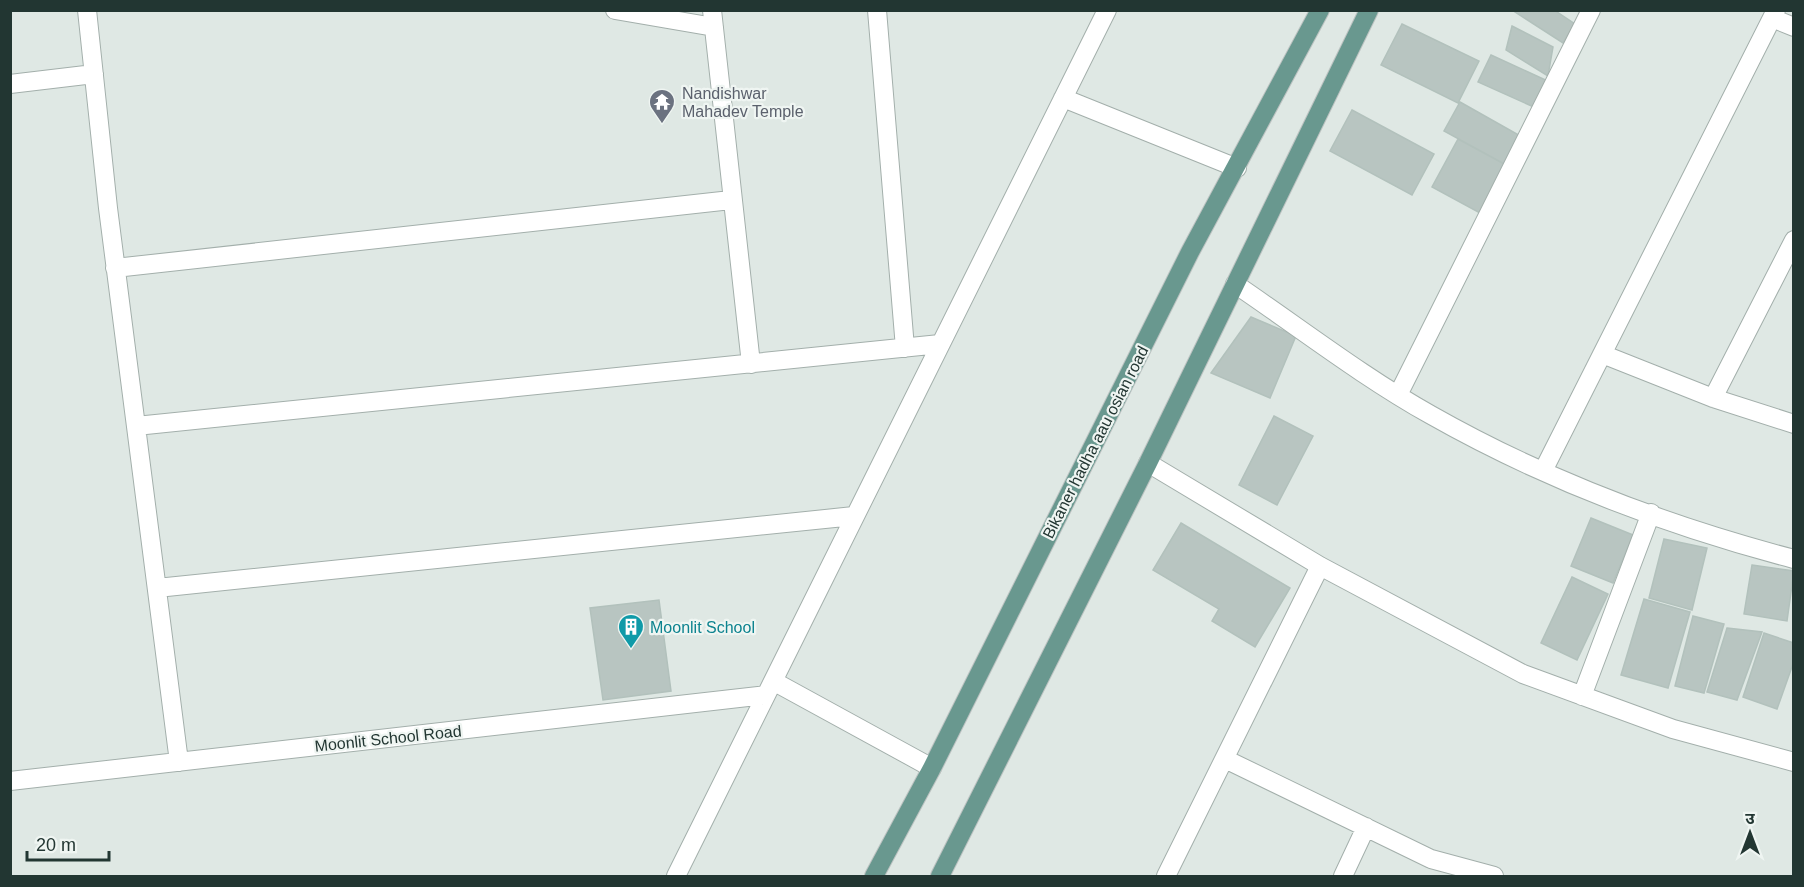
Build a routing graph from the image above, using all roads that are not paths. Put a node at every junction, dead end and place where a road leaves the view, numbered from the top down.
1 (87, 10) edge
2 (615, 10) edge
3 (877, 10) edge
4 (1107, 10) edge
5 (1320, 10) edge
6 (1369, 10) edge
7 (1592, 10) edge
8 (1774, 14) edge
9 (713, 19) edge
10 (1794, 27) edge
11 (94, 74) junction
12 (10, 84) edge
13 (1063, 98) junction
14 (1237, 168) junction
15 (731, 200) junction
16 (1794, 240) edge
17 (115, 268) junction
18 (1235, 284) junction
19 (940, 344) junction
20 (905, 348) junction
21 (1602, 354) junction
22 (751, 364) junction
23 (1398, 394) junction
24 (1713, 398) junction
25 (1794, 424) edge
26 (135, 426) junction
27 (1148, 463) junction
28 (1543, 471) junction
29 (1651, 513) junction
30 (855, 516) junction
31 (1794, 559) edge
32 (1320, 566) junction
33 (156, 588) junction
34 (770, 688) junction
35 (1582, 696) junction
36 (1225, 759) junction
37 (179, 762) junction
38 (1794, 762) edge
39 (932, 768) junction
40 (10, 781) edge
41 (1366, 827) junction
42 (676, 876) edge
43 (874, 876) edge
44 (940, 876) edge
45 (1166, 876) edge
46 (1343, 876) edge
47 (1494, 876) edge

1 - 11 street
2 - 9 street
3 - 20 street
4 - 13 street
5 - 14 main road, Bikaner hadha aau osian road
6 - 18 main road
7 - 23 street
8 - 10 street
8 - 21 street
9 - 15 street
11 - 12 street
11 - 17 street
13 - 14 street
13 - 19 street
14 - 39 main road, Bikaner hadha aau osian road
15 - 17 street
15 - 22 street
16 - 24 street
17 - 26 street
18 - 23 street
18 - 27 main road
19 - 20 street
19 - 30 street
20 - 22 street
21 - 24 street
21 - 28 street
22 - 26 street
23 - 28 street
24 - 25 street
26 - 33 street
27 - 32 street
27 - 44 main road
28 - 29 street
29 - 31 street
29 - 35 street
30 - 33 street
30 - 34 street
32 - 35 street
32 - 36 street
33 - 37 street
34 - 37 street, Moonlit School Road
34 - 39 street
34 - 42 street
35 - 38 street
36 - 41 street
36 - 45 street
37 - 40 street, Moonlit School Road
39 - 43 main road, Bikaner hadha aau osian road
41 - 46 street
41 - 47 street

